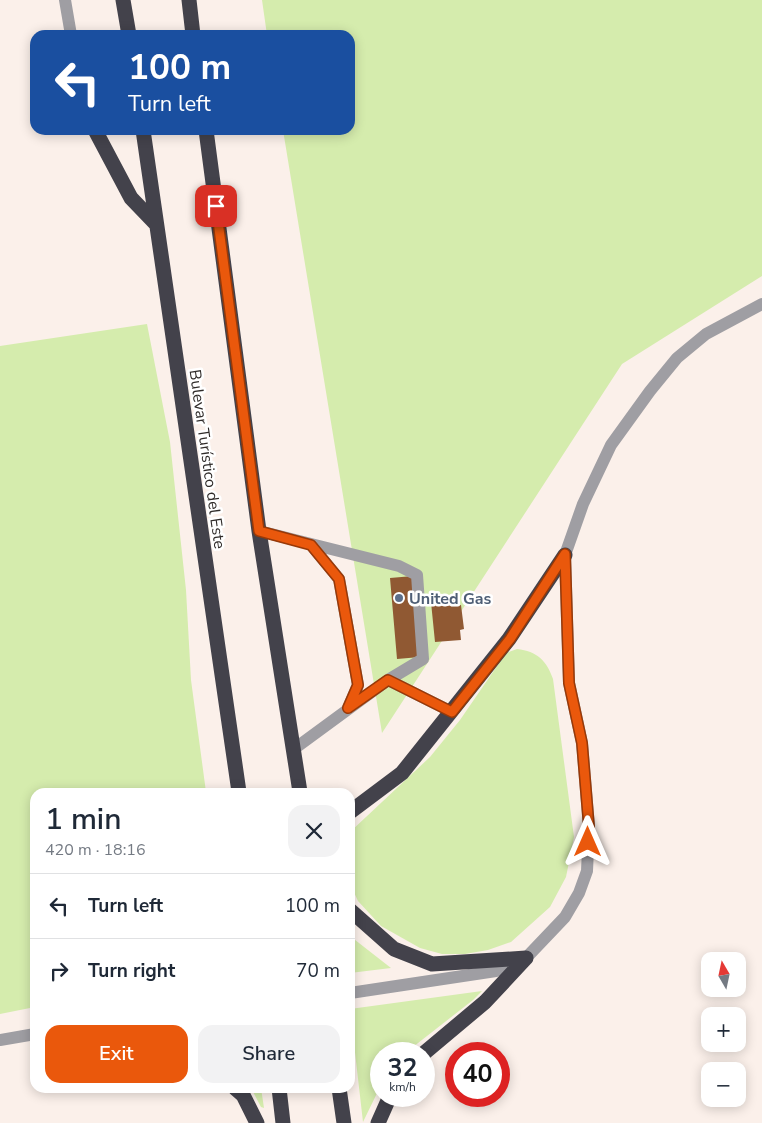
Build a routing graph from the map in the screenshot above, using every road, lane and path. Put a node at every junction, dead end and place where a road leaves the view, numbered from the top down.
1 (65, 0) edge
2 (124, 0) edge
3 (188, 0) edge
4 (70, 30) edge
5 (128, 30) edge
6 (192, 30) edge
7 (98, 135) edge
8 (144, 135) edge
9 (207, 135) edge
10 (156, 224) junction
11 (762, 304) edge
12 (259, 531) junction
13 (311, 545) junction
14 (565, 554) junction
15 (388, 680) junction
16 (348, 708) junction
17 (452, 712) junction
18 (294, 749) junction
19 (239, 788) edge
20 (299, 788) edge
21 (355, 808) edge
22 (355, 914) edge
23 (526, 958) junction
24 (355, 992) edge
25 (30, 1035) edge
26 (0, 1040) edge
27 (435, 1044) edge
28 (241, 1093) edge
29 (280, 1093) edge
30 (341, 1093) edge
31 (385, 1107) edge
32 (257, 1123) edge
33 (283, 1123) edge
34 (344, 1123) edge
35 (378, 1123) edge

1 - 4 street
2 - 5 highway
3 - 6 highway
7 - 10 highway
8 - 10 highway, Bulevar Turístico del Este
9 - 12 highway
10 - 19 highway, Bulevar Turístico del Este
11 - 14 street
12 - 13 street
12 - 18 highway
13 - 15 street
13 - 16 street
14 - 17 highway
14 - 23 street
15 - 16 street
15 - 17 street
16 - 18 street
17 - 21 highway
18 - 20 highway
22 - 23 highway
23 - 24 street
23 - 27 highway
25 - 26 street
28 - 32 highway
29 - 33 highway
30 - 34 highway
31 - 35 highway

